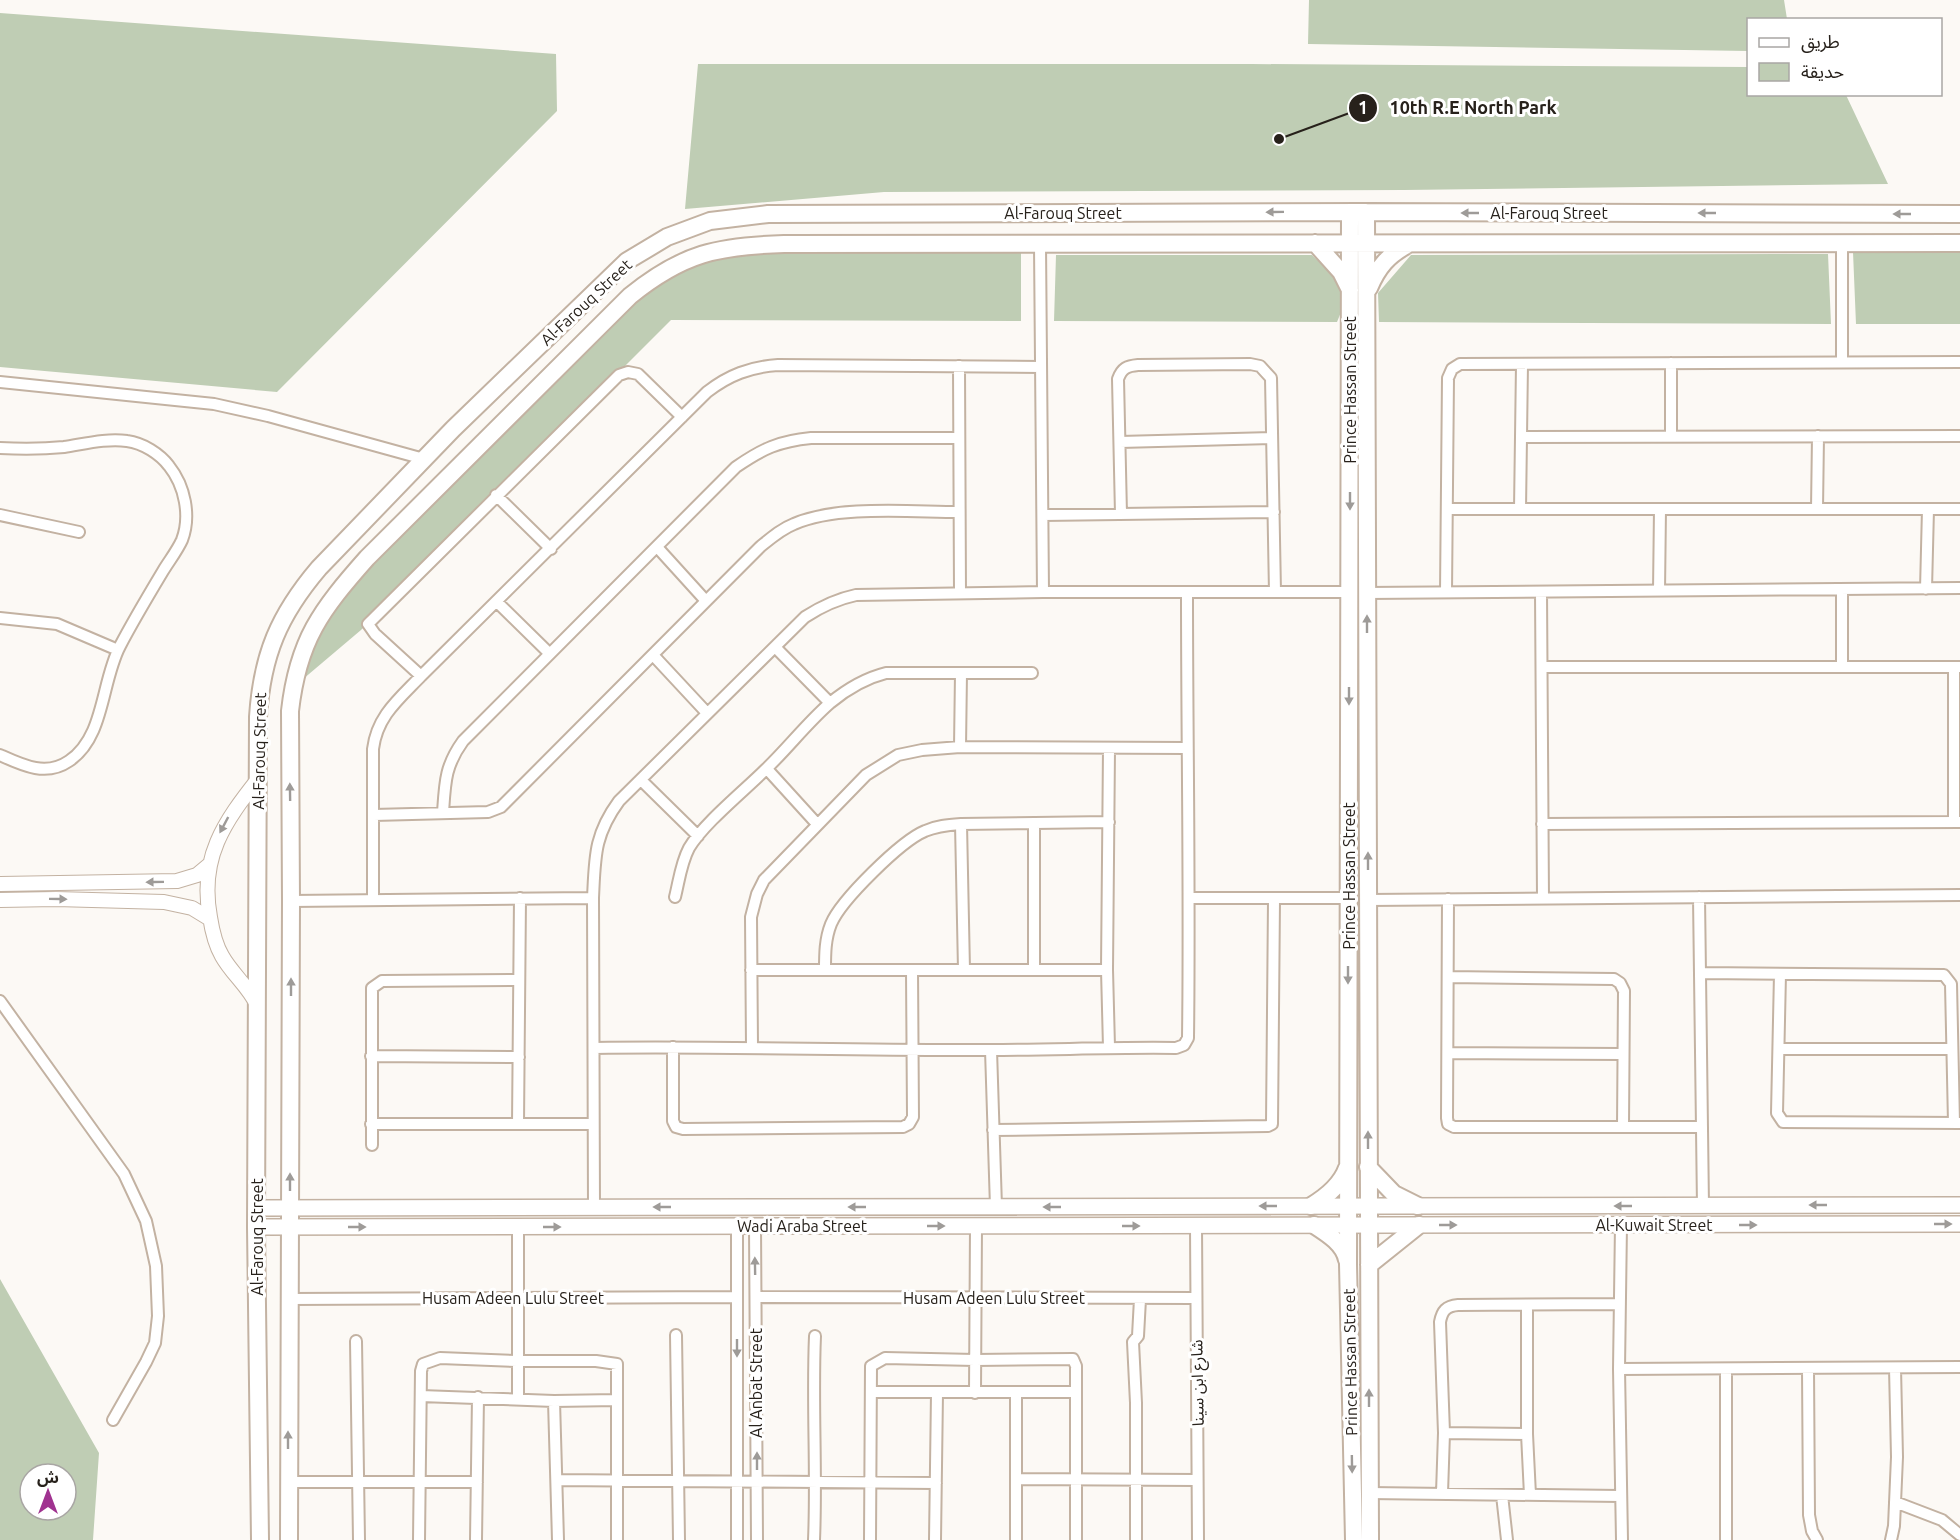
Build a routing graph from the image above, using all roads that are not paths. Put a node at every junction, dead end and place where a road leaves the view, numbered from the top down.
1 (1358, 212) junction
2 (1960, 214) edge
3 (1315, 243) junction
4 (1358, 243) junction
5 (1960, 243) edge
6 (1040, 244) junction
7 (1410, 244) junction
8 (1842, 245) junction
9 (1358, 292) junction
10 (1842, 362) junction
11 (1960, 362) edge
12 (1671, 363) junction
13 (1522, 364) junction
14 (959, 366) junction
15 (1041, 366) junction
16 (0, 382) edge
17 (682, 417) junction
18 (1671, 436) junction
19 (1818, 436) junction
20 (1960, 436) edge
21 (1521, 437) junction
22 (958, 438) junction
23 (1272, 438) junction
24 (1120, 442) junction
25 (0, 448) edge
26 (424, 459) junction
27 (496, 495) junction
28 (1928, 508) junction
29 (1960, 508) edge
30 (1448, 509) junction
31 (1520, 509) junction
32 (1660, 509) junction
33 (1817, 509) junction
34 (959, 512) junction
35 (1274, 512) junction
36 (1121, 514) junction
37 (0, 515) edge
38 (1043, 515) junction
39 (80, 532) dead end
40 (657, 547) junction
41 (551, 549) junction
42 (1960, 588) edge
43 (1842, 589) junction
44 (1926, 589) junction
45 (1659, 591) junction
46 (1043, 592) junction
47 (1187, 592) junction
48 (1275, 592) junction
49 (1349, 592) junction
50 (1446, 592) junction
51 (1541, 592) junction
52 (960, 593) junction
53 (1367, 593) junction
54 (706, 601) junction
55 (497, 602) junction
56 (0, 618) edge
57 (775, 647) junction
58 (118, 650) junction
59 (549, 653) junction
60 (653, 655) junction
61 (1542, 667) junction
62 (1842, 667) junction
63 (1957, 667) edge
64 (961, 673) junction
65 (1032, 673) dead end
66 (421, 676) junction
67 (830, 703) junction
68 (707, 713) junction
69 (960, 747) junction
70 (1187, 748) junction
71 (1109, 749) junction
72 (0, 755) edge
73 (767, 769) junction
74 (259, 778) junction
75 (641, 780) junction
76 (443, 813) junction
77 (374, 815) junction
78 (1109, 822) junction
79 (1957, 822) edge
80 (1034, 823) junction
81 (817, 824) junction
82 (961, 824) junction
83 (1542, 824) junction
84 (698, 836) junction
85 (209, 865) junction
86 (0, 884) edge
87 (1960, 896) edge
88 (675, 897) dead end
89 (1699, 897) junction
90 (520, 898) junction
91 (593, 898) junction
92 (1190, 898) junction
93 (1349, 898) junction
94 (1543, 898) junction
95 (1448, 899) junction
96 (0, 900) edge
97 (373, 900) junction
98 (1274, 900) junction
99 (1368, 900) junction
100 (291, 901) junction
101 (210, 919) junction
102 (1034, 969) junction
103 (752, 970) junction
104 (825, 970) junction
105 (912, 970) junction
106 (964, 970) junction
107 (1107, 970) junction
108 (1701, 974) junction
109 (1780, 974) junction
110 (1448, 977) junction
111 (519, 980) junction
112 (0, 1001) edge
113 (257, 1005) junction
114 (673, 1047) junction
115 (752, 1047) junction
116 (1109, 1047) junction
117 (595, 1048) junction
118 (1779, 1049) junction
119 (1952, 1049) junction
120 (913, 1050) junction
121 (992, 1050) junction
122 (1448, 1053) junction
123 (1623, 1054) junction
124 (372, 1056) junction
125 (519, 1057) junction
126 (1957, 1123) edge
127 (371, 1124) junction
128 (519, 1124) junction
129 (593, 1124) junction
130 (1623, 1127) junction
131 (1702, 1127) junction
132 (993, 1130) junction
133 (372, 1146) dead end
134 (1348, 1164) junction
135 (1368, 1167) junction
136 (1844, 1205) junction
137 (1960, 1205) edge
138 (1311, 1206) junction
139 (1348, 1206) junction
140 (1368, 1206) junction
141 (1418, 1206) junction
142 (1703, 1206) junction
143 (594, 1207) junction
144 (897, 1207) junction
145 (996, 1207) junction
146 (257, 1208) junction
147 (290, 1208) junction
148 (1960, 1224) edge
149 (1369, 1225) junction
150 (1419, 1225) junction
151 (1622, 1225) junction
152 (1846, 1225) junction
153 (737, 1226) junction
154 (754, 1226) junction
155 (898, 1226) junction
156 (976, 1226) junction
157 (1196, 1226) junction
158 (1314, 1226) junction
159 (1348, 1226) junction
160 (256, 1227) junction
161 (289, 1227) junction
162 (518, 1227) junction
163 (1348, 1264) junction
164 (1369, 1265) junction
165 (737, 1297) junction
166 (756, 1297) junction
167 (518, 1298) junction
168 (974, 1298) junction
169 (289, 1299) junction
170 (1140, 1299) junction
171 (1196, 1299) junction
172 (1620, 1304) junction
173 (1527, 1305) junction
174 (676, 1335) dead end
175 (815, 1336) dead end
176 (356, 1341) dead end
177 (975, 1360) junction
178 (517, 1361) junction
179 (1960, 1367) edge
180 (1895, 1368) junction
181 (1619, 1369) junction
182 (1726, 1369) junction
183 (1808, 1369) junction
184 (871, 1392) junction
185 (1076, 1392) junction
186 (937, 1393) junction
187 (975, 1393) junction
188 (1016, 1393) junction
189 (421, 1396) junction
190 (478, 1397) junction
191 (518, 1399) junction
192 (617, 1400) junction
193 (554, 1401) junction
194 (113, 1420) dead end
195 (1444, 1433) junction
196 (1527, 1434) junction
197 (1016, 1479) junction
198 (557, 1480) junction
199 (618, 1480) junction
200 (1076, 1480) junction
201 (1135, 1480) junction
202 (1197, 1480) junction
203 (678, 1481) junction
204 (737, 1481) junction
205 (757, 1481) junction
206 (288, 1482) junction
207 (358, 1482) junction
208 (420, 1482) junction
209 (477, 1482) junction
210 (817, 1482) junction
211 (870, 1482) junction
212 (936, 1483) junction
213 (1369, 1493) junction
214 (1442, 1493) junction
215 (1502, 1495) junction
216 (1530, 1495) junction
217 (1620, 1496) junction
218 (1895, 1502) junction
219 (1960, 1535) edge
220 (260, 1540) edge
221 (288, 1540) edge
222 (359, 1540) edge
223 (419, 1540) edge
224 (476, 1540) edge
225 (558, 1540) edge
226 (617, 1540) edge
227 (679, 1540) edge
228 (737, 1540) edge
229 (757, 1540) edge
230 (814, 1540) edge
231 (870, 1540) edge
232 (935, 1540) edge
233 (1016, 1540) edge
234 (1076, 1540) edge
235 (1136, 1540) edge
236 (1198, 1540) edge
237 (1354, 1540) edge
238 (1370, 1540) edge
239 (1507, 1540) edge
240 (1622, 1540) edge
241 (1726, 1540) edge
242 (1817, 1540) edge
243 (1891, 1540) edge

2 -> 1 main road, Al-Farouq Street
1 - 4 main road, Prince Hassan Street
1 -> 26 main road, Al-Farouq Street
3 - 4 main road, Al-Farouq Street
3 - 6 main road, Al-Farouq Street
3 - 9 main road
4 - 7 main road, Al-Farouq Street
4 - 9 main road, Prince Hassan Street
5 - 8 main road, Al-Farouq Street
6 - 15 street
100 -> 6 main road, Al-Farouq Street
7 - 8 main road, Al-Farouq Street
7 - 9 main road
8 - 10 street
9 -> 49 main road, Prince Hassan Street
9 - 53 main road, Prince Hassan Street
10 - 11 street
10 - 12 street
12 - 13 street
12 - 18 street
13 - 21 street
13 - 30 street
14 - 15 street
14 - 17 street
14 - 22 street
15 - 38 street
16 - 26 street
17 - 27 street
17 - 41 street
18 - 19 street
18 - 21 street
19 - 20 street
19 - 33 street
21 - 31 street
22 - 34 street
22 - 40 street
23 - 24 street
23 - 24 street
23 - 35 street
24 - 36 street
25 - 58 street
26 - 74 main road, Al-Farouq Street
27 - 41 street
27 - 66 street
28 - 29 street
28 - 33 street
28 - 44 street
30 - 31 street
30 - 50 street
31 - 32 street
32 - 33 street
32 - 45 street
34 - 52 street
34 - 54 street
35 - 36 street
35 - 48 street
36 - 38 street
37 - 39 street
38 - 46 street
40 - 54 street
40 - 59 street
41 - 55 street
42 - 44 street
43 - 44 street
43 - 45 street
43 - 62 street
45 - 51 street
46 - 47 street
46 - 52 street
47 - 48 street
47 - 70 street
48 - 49 street
49 -> 93 main road, Prince Hassan Street
50 - 51 street
50 - 53 street
51 - 61 street
52 - 57 street
99 -> 53 main road, Prince Hassan Street
54 - 60 street
55 - 59 street
55 - 66 street
56 - 58 street
57 - 67 street
57 - 68 street
58 - 72 street
59 - 76 street
60 - 68 street
60 - 76 street
61 - 62 street
61 - 83 street
62 - 63 street
63 - 79 street
64 - 65 street
64 - 67 street
64 - 69 street
66 - 77 street
67 - 73 street
68 - 75 street
69 - 71 street
69 - 81 street
70 - 71 street
70 - 92 street
71 - 78 street
73 - 81 street
73 - 84 street
74 -> 85 street
74 - 113 main road, Al-Farouq Street
75 - 84 street
75 - 91 street
76 - 77 street
77 - 97 street
78 - 80 street
78 - 107 street
79 - 83 street
80 - 82 street
80 - 102 street
81 - 103 street
82 - 104 street
82 - 106 street
83 - 94 street
84 - 88 street
85 -> 86 street
85 - 101 street
87 - 89 street
89 - 94 street
89 - 108 street
90 - 91 street
90 - 97 street
90 - 111 street
91 - 117 street
92 - 98 street
92 - 116 street
93 - 98 street
93 -> 134 main road, Prince Hassan Street
94 - 95 street
95 - 99 street
95 - 110 street
96 -> 101 street
97 - 100 street
98 - 132 street
135 -> 99 main road, Prince Hassan Street
147 -> 100 main road, Al-Farouq Street
101 - 113 street
102 - 106 street
102 - 107 street
103 - 104 street
103 - 115 street
104 - 105 street
105 - 106 street
105 - 120 street
107 - 116 street
108 - 109 street
108 - 131 street
109 - 118 street
109 - 119 street
110 - 122 street
110 - 123 street
111 - 124 street
111 - 125 street
112 - 194 street
113 - 146 main road, Al-Farouq Street
114 - 115 street
114 - 117 street
114 - 120 street
115 - 120 street
116 - 121 street
117 - 129 street
118 - 119 street
118 - 126 street
119 - 126 street
120 - 121 street
121 - 132 street
122 - 123 street
122 - 130 street
123 - 130 street
124 - 125 street
124 - 127 street
125 - 128 street
127 - 128 street
127 - 133 street
128 - 129 street
129 - 143 street
130 - 131 street
131 - 142 street
132 - 145 street
134 - 138 main road
134 - 139 main road, Prince Hassan Street
135 - 140 main road, Prince Hassan Street
135 - 141 main road
136 - 137 main road, Al-Kuwait Street
136 -> 142 main road, Al-Kuwait Street
136 - 152 main road
138 - 139 main road, Wadi Araba Street
138 -> 145 main road, Wadi Araba Street
139 - 140 main road, Al-Kuwait Street
139 - 159 main road, Prince Hassan Street
140 - 141 main road, Al-Kuwait Street
140 - 149 main road, Prince Hassan Street
142 -> 141 main road, Al-Kuwait Street
144 -> 143 main road, Wadi Araba Street
143 - 147 main road, Wadi Araba Street
144 - 145 main road, Wadi Araba Street
144 - 155 main road
146 - 147 main road, Wadi Araba Street
146 - 160 main road, Al-Farouq Street
147 - 161 main road, Al-Farouq Street
152 -> 148 main road, Al-Kuwait Street
149 - 150 main road, Al-Kuwait Street
149 - 159 main road, Al-Kuwait Street
149 - 164 main road, Prince Hassan Street
150 -> 151 main road, Al-Kuwait Street
150 - 164 main road
151 -> 152 main road, Al-Kuwait Street
151 - 172 street
153 - 154 main road, Wadi Araba Street
162 -> 153 main road, Wadi Araba Street
153 - 165 street, Al Anbat Street
154 - 155 main road, Wadi Araba Street
166 -> 154 street, Al Anbat Street
155 -> 156 main road, Wadi Araba Street
156 -> 157 main road, Wadi Araba Street
156 - 168 street
157 - 158 main road, Wadi Araba Street
157 - 171 street, شارع ابن سينا
158 - 159 main road, Wadi Araba Street
158 - 163 main road
159 - 163 main road, Prince Hassan Street
160 - 161 main road, Wadi Araba Street
160 - 220 main road, Al-Farouq Street
161 -> 162 main road, Wadi Araba Street
161 - 169 main road, Al-Farouq Street
162 - 167 street
163 -> 237 main road, Prince Hassan Street
213 -> 164 main road, Prince Hassan Street
165 - 167 street, Husam Adeen Lulu Street
165 -> 204 street, Al Anbat Street
166 - 168 street, Husam Adeen Lulu Street
205 -> 166 street, Al Anbat Street
167 - 169 street, Husam Adeen Lulu Street
167 - 178 street
168 - 170 street, Husam Adeen Lulu Street
168 - 177 street
206 -> 169 main road, Al-Farouq Street
170 - 171 street, Husam Adeen Lulu Street
170 - 201 street
171 - 202 street, شارع ابن سينا
172 - 173 street
172 - 181 street
173 - 195 street
173 - 196 street
174 - 203 street
175 - 210 street
176 - 207 street
177 - 184 street
177 - 185 street
177 - 187 street
178 - 189 street
178 - 191 street
178 - 192 street
179 - 180 street
180 - 183 street
180 - 218 street
181 - 182 street
181 - 217 street
182 - 183 street
182 - 241 street
183 - 242 street
184 - 186 street
184 - 211 street
185 - 188 street
185 - 200 street
186 - 187 street
186 - 212 street
187 - 188 street
188 - 197 street
189 - 190 street
189 - 208 street
190 - 191 street
190 - 209 street
191 - 193 street
192 - 193 street
192 - 199 street
193 - 198 street
195 - 196 street
195 - 214 street
196 - 216 street
197 - 200 street
197 - 233 street
198 - 199 street
198 - 225 street
199 - 203 street
199 - 226 street
200 - 201 street
200 - 234 street
201 - 202 street
201 - 235 street
202 - 236 street, شارع ابن سينا
203 - 204 street
203 - 227 street
204 - 205 street
204 - 228 street, Al Anbat Street
205 - 210 street
205 - 229 street, Al Anbat Street
206 - 207 street
206 - 221 main road, Al-Farouq Street
207 - 208 street
207 - 222 street
208 - 209 street
208 - 223 street
209 - 224 street
210 - 211 street
210 - 230 street
211 - 212 street
211 - 231 street
212 - 232 street
213 - 214 street
213 - 238 main road, Prince Hassan Street
214 - 215 street
215 - 216 street
215 - 239 street
216 - 217 street
217 - 240 street
218 - 219 street
218 - 243 street

